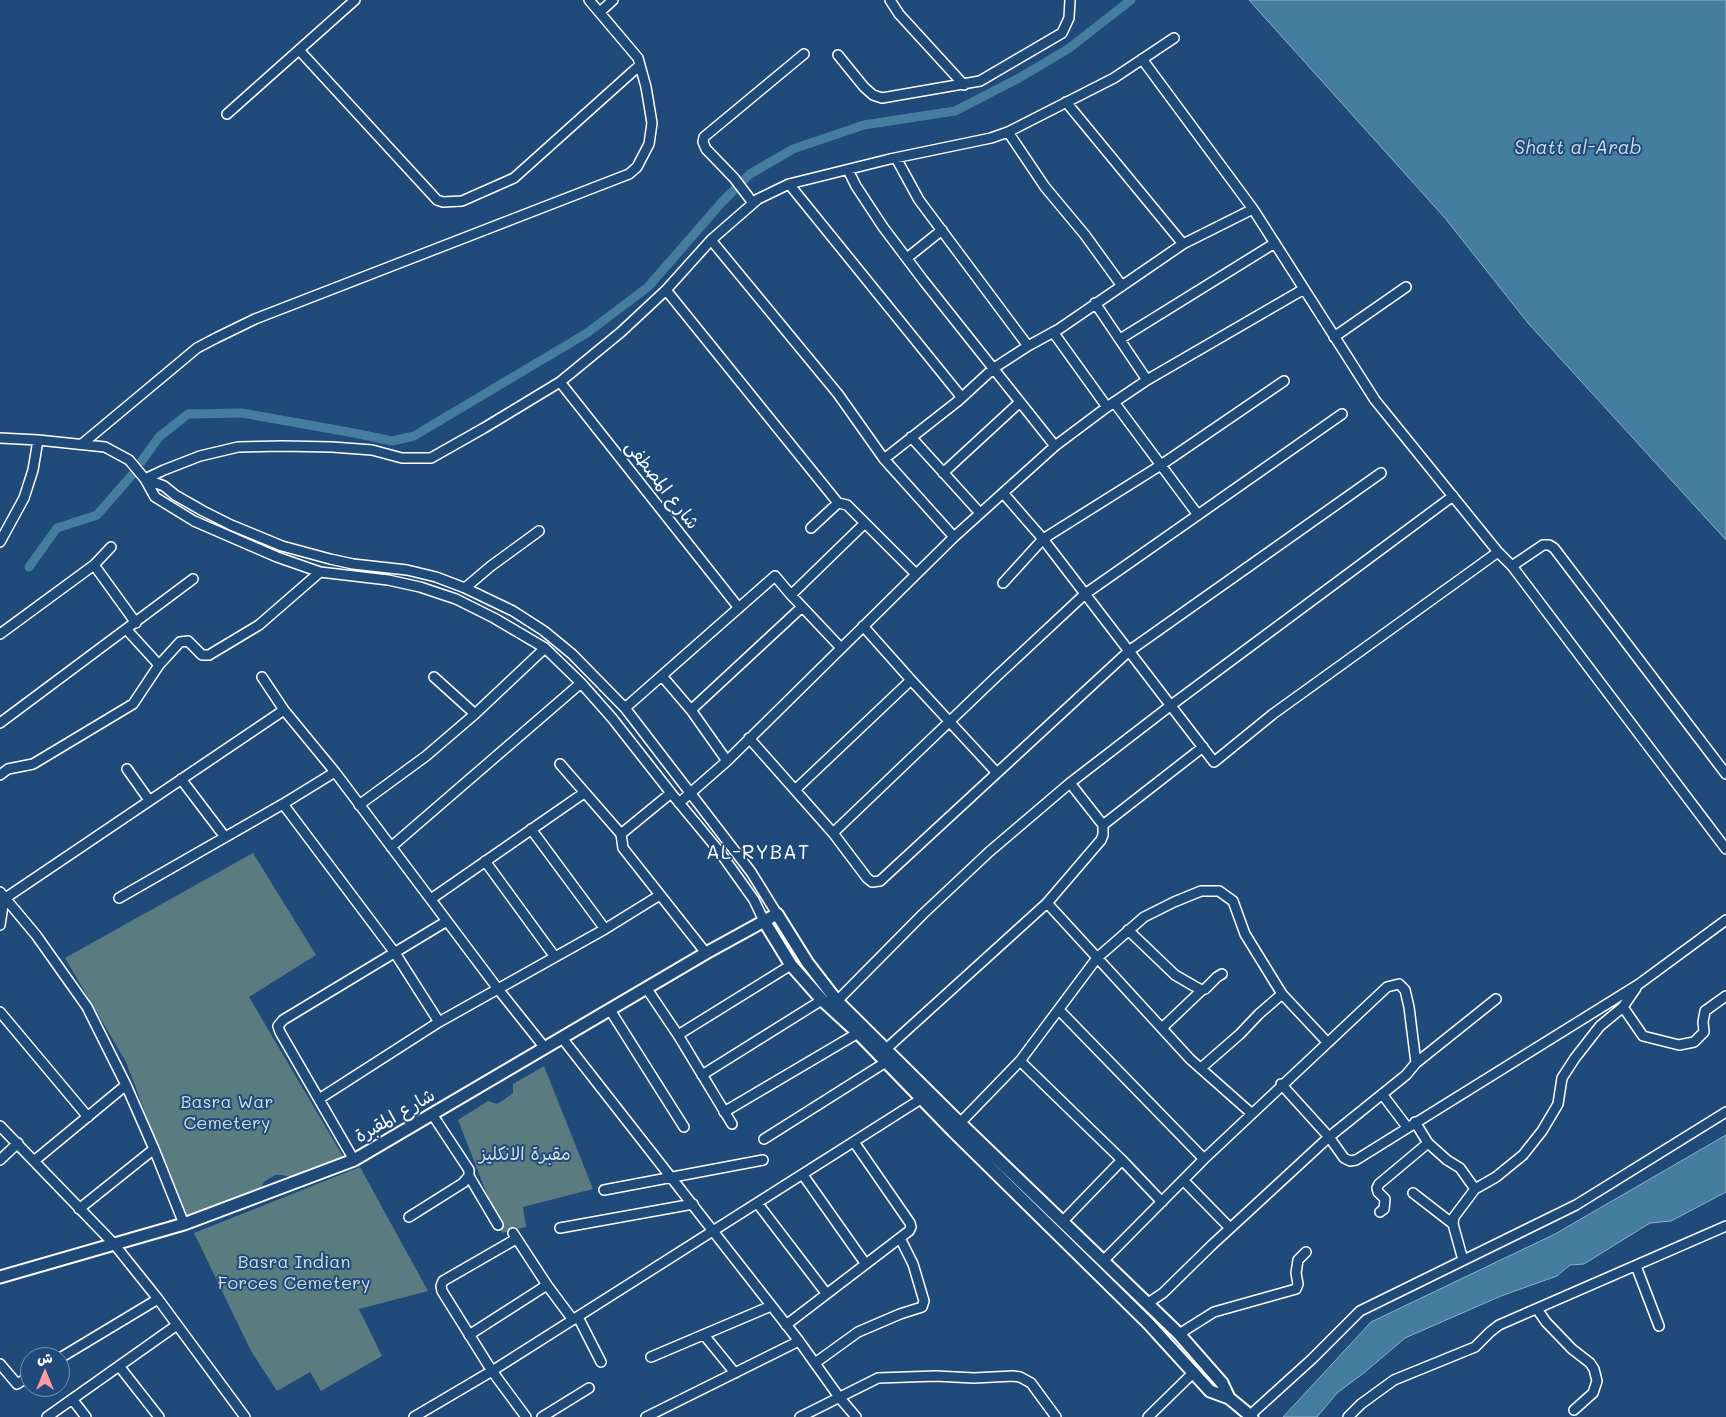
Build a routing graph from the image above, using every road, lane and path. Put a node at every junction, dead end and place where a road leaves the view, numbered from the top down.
1 (355, 0) edge
2 (589, 0) edge
3 (613, 0) edge
4 (890, 0) edge
5 (1070, 0) edge
6 (600, 12) junction
7 (1174, 38) dead end
8 (300, 50) junction
9 (804, 54) dead end
10 (838, 55) dead end
11 (1142, 60) junction
12 (640, 65) junction
13 (964, 85) junction
14 (1066, 102) junction
15 (227, 114) dead end
16 (1008, 132) junction
17 (896, 158) junction
18 (848, 170) junction
19 (789, 184) junction
20 (752, 201) junction
21 (1253, 209) junction
22 (942, 230) junction
23 (711, 240) junction
24 (1275, 243) junction
25 (1183, 244) junction
26 (907, 258) junction
27 (1122, 286) junction
28 (1406, 287) dead end
29 (1304, 289) junction
30 (666, 290) junction
31 (1095, 303) junction
32 (1053, 332) junction
33 (1334, 337) junction
34 (1120, 340) junction
35 (1028, 346) junction
36 (994, 368) junction
37 (1147, 380) junction
38 (1284, 381) dead end
39 (560, 382) junction
40 (960, 397) junction
41 (1020, 402) junction
42 (1111, 404) junction
43 (1342, 414) dead end
44 (911, 437) junction
45 (0, 438) edge
46 (38, 440) junction
47 (82, 444) junction
48 (1055, 446) junction
49 (884, 459) junction
50 (1161, 465) junction
51 (943, 473) junction
52 (1381, 473) dead end
53 (145, 479) junction
54 (1003, 493) junction
55 (1453, 496) junction
56 (838, 503) junction
57 (980, 513) junction
58 (1198, 516) junction
59 (865, 523) junction
60 (811, 528) dead end
61 (539, 531) dead end
62 (954, 537) junction
63 (1043, 539) junction
64 (0, 542) edge
65 (282, 546) junction
66 (111, 547) dead end
67 (1498, 552) junction
68 (277, 557) junction
69 (94, 565) junction
70 (1512, 566) junction
71 (320, 572) junction
72 (916, 574) junction
73 (193, 579) dead end
74 (1003, 583) dead end
75 (465, 588) junction
76 (1085, 594) junction
77 (791, 595) junction
78 (802, 607) junction
79 (739, 608) junction
80 (516, 613) junction
81 (136, 623) junction
82 (507, 626) junction
83 (864, 626) junction
84 (126, 630) junction
85 (0, 634) edge
86 (545, 648) junction
87 (841, 648) junction
88 (1129, 652) junction
89 (159, 665) junction
90 (662, 676) junction
91 (262, 677) dead end
92 (434, 677) dead end
93 (911, 680) junction
94 (581, 683) junction
95 (1170, 706) junction
96 (625, 708) junction
97 (284, 710) junction
98 (691, 710) junction
99 (475, 714) junction
100 (949, 722) junction
101 (0, 723) edge
102 (749, 738) junction
103 (1203, 747) junction
104 (727, 760) junction
105 (560, 764) dead end
106 (128, 769) dead end
107 (335, 772) junction
108 (997, 773) junction
109 (1726, 774) edge
110 (0, 775) edge
111 (181, 779) junction
112 (1070, 783) junction
113 (796, 790) junction
114 (584, 793) junction
115 (671, 793) junction
116 (691, 793) junction
117 (149, 800) junction
118 (679, 803) junction
119 (283, 804) junction
120 (359, 805) junction
121 (1104, 825) junction
122 (531, 829) junction
123 (833, 833) junction
124 (621, 834) junction
125 (225, 837) junction
126 (391, 847) junction
127 (1726, 848) edge
128 (485, 861) junction
129 (660, 895) junction
130 (2, 896) edge
131 (119, 898) dead end
132 (431, 899) junction
133 (1046, 903) junction
134 (777, 914) junction
135 (1726, 920) edge
136 (447, 921) junction
137 (764, 921) junction
138 (0, 925) edge
139 (605, 929) junction
140 (1128, 930) junction
141 (706, 953) junction
142 (395, 954) junction
143 (555, 957) junction
144 (1096, 958) junction
145 (791, 965) junction
146 (1222, 974) dead end
147 (1639, 984) junction
148 (498, 989) junction
149 (648, 989) junction
150 (1202, 990) junction
151 (1282, 994) junction
152 (1726, 996) edge
153 (1496, 999) dead end
154 (822, 1000) junction
155 (838, 1001) junction
156 (1623, 1007) junction
157 (610, 1010) junction
158 (1059, 1010) junction
159 (0, 1012) edge
160 (439, 1022) junction
161 (1162, 1028) junction
162 (858, 1034) junction
163 (678, 1035) junction
164 (562, 1038) junction
165 (1327, 1042) junction
166 (545, 1048) junction
167 (886, 1049) junction
168 (1020, 1061) junction
169 (886, 1062) junction
170 (1416, 1064) junction
171 (1201, 1068) junction
172 (702, 1075) junction
173 (1282, 1084) junction
174 (126, 1085) junction
175 (1382, 1094) junction
176 (319, 1099) junction
177 (921, 1099) junction
178 (724, 1112) junction
179 (1726, 1112) edge
180 (1251, 1113) junction
181 (432, 1114) junction
182 (88, 1117) junction
183 (960, 1123) junction
184 (732, 1124) dead end
185 (1411, 1124) junction
186 (0, 1126) edge
187 (684, 1127) dead end
188 (1329, 1137) junction
189 (764, 1139) dead end
190 (854, 1142) junction
191 (18, 1143) junction
192 (1428, 1143) junction
193 (154, 1149) junction
194 (1204, 1159) junction
195 (0, 1160) edge
196 (354, 1160) junction
197 (763, 1160) dead end
198 (1122, 1160) junction
199 (34, 1161) junction
200 (803, 1175) junction
201 (469, 1176) junction
202 (672, 1178) junction
203 (1010, 1178) junction
204 (1183, 1180) junction
205 (1475, 1189) junction
206 (604, 1190) dead end
207 (1413, 1193) dead end
208 (1162, 1202) junction
209 (693, 1204) junction
210 (758, 1204) junction
211 (79, 1209) junction
212 (1380, 1212) dead end
213 (409, 1217) dead end
214 (1063, 1220) junction
215 (184, 1224) junction
216 (498, 1224) dead end
217 (1452, 1224) junction
218 (1726, 1226) edge
219 (560, 1228) dead end
220 (1230, 1228) junction
221 (714, 1231) junction
222 (900, 1238) junction
223 (114, 1244) junction
224 (1306, 1252) dead end
225 (1463, 1260) junction
226 (1103, 1261) junction
227 (865, 1263) junction
228 (1636, 1266) junction
229 (0, 1277) edge
230 (547, 1285) junction
231 (826, 1293) junction
232 (158, 1299) junction
233 (1148, 1302) junction
234 (771, 1306) junction
235 (1537, 1309) junction
236 (576, 1318) junction
237 (177, 1325) junction
238 (786, 1325) junction
239 (1660, 1326) dead end
240 (469, 1334) junction
241 (1179, 1334) junction
242 (704, 1335) junction
243 (799, 1342) junction
244 (70, 1352) edge
245 (651, 1357) dead end
246 (601, 1362) dead end
247 (0, 1364) edge
248 (815, 1364) junction
249 (119, 1366) junction
250 (492, 1371) junction
251 (1194, 1372) junction
252 (735, 1373) junction
253 (20, 1382) edge
254 (589, 1388) dead end
255 (839, 1397) junction
256 (1229, 1398) junction
257 (72, 1399) junction
258 (1574, 1410) dead end
259 (1250, 1416) edge
260 (47, 1417) edge
261 (86, 1417) edge
262 (158, 1417) edge
263 (245, 1417) edge
264 (414, 1417) edge
265 (526, 1417) edge
266 (542, 1417) edge
267 (646, 1417) edge
268 (800, 1417) edge
269 (856, 1417) edge
270 (1056, 1417) edge
271 (1148, 1417) edge
272 (1348, 1417) edge

1 - 8 street
2 - 6 street
3 - 6 street
4 - 13 street
5 - 13 street
6 - 12 street
7 - 11 street
8 - 12 street
8 - 15 street
9 - 20 street
10 - 13 street
11 - 14 street
11 - 21 street
12 - 47 street
14 - 16 street
14 - 25 street
16 - 17 street
16 - 27 street
17 - 18 street
17 - 22 street
18 - 19 street
18 - 26 street
19 - 20 street
19 - 40 street
20 - 23 street
21 - 24 street
21 - 25 street
22 - 26 street
22 - 35 street
23 - 30 street
23 - 49 street
24 - 29 street
24 - 34 street
25 - 27 street
26 - 36 street
27 - 31 street
28 - 33 street
29 - 33 street
29 - 37 street
30 - 39 street
30 - 56 street
31 - 32 street
31 - 34 street
32 - 35 street
32 - 42 street
33 - 55 street
34 - 37 street
35 - 36 street
36 - 40 street
36 - 41 street
37 - 42 street
38 - 50 street
39 - 53 street
39 - 79 street, شارع المصطفى
40 - 44 street
41 - 48 street
41 - 51 street
42 - 48 street
42 - 50 street
43 - 58 street
44 - 49 street
44 - 51 street
45 - 46 street
46 - 47 street
46 - 64 street
47 - 53 street
48 - 54 street
49 - 62 street
50 - 58 street
50 - 63 street
51 - 57 street
52 - 88 street
53 - 65 street
53 - 68 street
54 - 57 street
54 - 63 street
55 - 67 street
55 - 95 street
56 - 59 street
56 - 60 street
57 - 62 street
58 - 76 street
59 - 72 street
59 - 77 street
61 - 75 street
62 - 72 street
63 - 74 street
63 - 76 street
65 - 68 street
65 - 75 street
66 - 69 street
67 - 70 street
67 - 103 street
68 - 71 street
69 - 81 street
69 - 85 street
70 - 109 street
70 - 127 street
71 - 82 street
71 - 89 street
72 - 83 street
73 - 81 street
75 - 80 street
76 - 88 street
76 - 100 street
77 - 78 street
77 - 79 street
78 - 87 street
78 - 98 street
79 - 90 street
80 - 82 street
80 - 96 street
81 - 84 street
82 - 86 street
83 - 87 street
83 - 93 street
84 - 89 street
84 - 101 street
86 - 94 street
86 - 99 street
87 - 102 street
88 - 95 street
88 - 108 street
89 - 110 street
90 - 96 street
90 - 98 street
91 - 97 street
92 - 99 street
93 - 100 street
93 - 113 street
94 - 115 street
94 - 126 street
95 - 103 street
95 - 112 street
96 - 116 street
97 - 107 street
97 - 111 street
98 - 104 street
99 - 120 street
100 - 108 street
100 - 123 street
102 - 104 street
102 - 113 street
103 - 121 street
104 - 116 street
105 - 114 street
106 - 117 street
107 - 119 street
107 - 120 street
108 - 123 street
111 - 117 street
111 - 125 street
112 - 121 street
112 - 155 street
113 - 123 street
114 - 122 street
114 - 124 street
115 - 118 street
115 - 124 street
116 - 118 street
116 - 134 street
117 - 130 street
118 - 137 street
119 - 125 street
119 - 142 street
120 - 126 street
121 - 133 street
122 - 128 street
122 - 139 street
124 - 129 street
125 - 131 street
126 - 132 street
128 - 132 street
128 - 143 street
129 - 139 street
129 - 141 street
130 - 138 street
130 - 174 street
132 - 136 street
133 - 144 street
133 - 167 street
134 - 137 main road, شارع المقبرة
134 - 155 main road
135 - 147 street
136 - 142 street
136 - 148 street
137 - 141 main road, شارع المقبرة
137 - 145 main road
139 - 143 street
140 - 144 street
140 - 150 street
140 - 151 street
141 - 149 main road, شارع المقبرة
142 - 160 street
142 - 176 street
143 - 148 street
144 - 158 street
144 - 161 street
145 - 154 main road
145 - 163 street
146 - 150 street
147 - 156 street
147 - 185 street
148 - 160 street
148 - 166 street
149 - 157 main road, شارع المقبرة
149 - 163 street
150 - 161 street
151 - 165 street
151 - 171 street
152 - 156 street
153 - 170 street
154 - 162 main road
154 - 172 street
155 - 167 main road
156 - 205 street
157 - 164 main road, شارع المقبرة
157 - 187 street
158 - 168 street
158 - 194 street
159 - 182 street
160 - 176 street
161 - 171 street
162 - 169 main road
162 - 178 street
163 - 172 street
164 - 166 main road, شارع المقبرة
164 - 202 street
165 - 170 street
165 - 173 street
166 - 181 main road, شارع المقبرة
167 - 183 main road
168 - 183 street
168 - 198 street
169 - 177 main road
169 - 189 street
170 - 175 street
171 - 180 street
172 - 178 street
173 - 180 street
173 - 188 street
174 - 182 street
174 - 193 street
175 - 185 street
175 - 188 street
176 - 196 street
177 - 190 street
177 - 203 main road
178 - 184 street
179 - 225 street
180 - 194 street
181 - 196 main road, شارع المقبرة
181 - 201 street
182 - 199 street
183 - 203 main road
185 - 188 street
185 - 192 street
186 - 191 street
188 - 220 street
190 - 200 street
190 - 222 street
191 - 195 street
191 - 199 street
192 - 205 street
192 - 212 street
193 - 211 street
193 - 215 street
194 - 204 street
196 - 215 main road, شارع المقبرة
197 - 202 street
198 - 208 street
198 - 214 street
199 - 211 street
200 - 210 street
200 - 227 street
201 - 213 street
201 - 216 street
202 - 206 street
202 - 209 street
203 - 214 main road
203 - 251 main road
204 - 208 street
204 - 220 street
205 - 217 street
207 - 217 street
208 - 226 street
209 - 219 street
209 - 221 street
210 - 221 street
210 - 231 street
211 - 223 street
214 - 226 main road
215 - 223 main road, شارع المقبرة
217 - 225 street
218 - 228 street
220 - 233 street
221 - 234 street
221 - 236 street
222 - 227 street
222 - 248 street
223 - 229 main road, شارع المقبرة
223 - 232 street
224 - 241 street
225 - 259 street
226 - 233 main road
227 - 231 street
228 - 235 street
228 - 239 street
230 - 236 street
230 - 240 street
230 - 240 street
231 - 238 street
232 - 237 street
232 - 244 street
233 - 241 main road
234 - 238 street
234 - 242 street
235 - 258 street
235 - 272 street
236 - 246 street
236 - 250 street
237 - 249 street
237 - 263 street
238 - 243 street
240 - 250 street
241 - 256 main road
242 - 245 street
242 - 252 street
243 - 248 street
243 - 252 street
247 - 253 street
248 - 255 street
249 - 257 street
249 - 262 street
250 - 264 street
250 - 265 street
251 - 256 main road
251 - 271 street
252 - 267 street
254 - 266 street
255 - 268 street
255 - 269 street
255 - 270 street
256 - 259 main road
257 - 260 street
257 - 261 street

